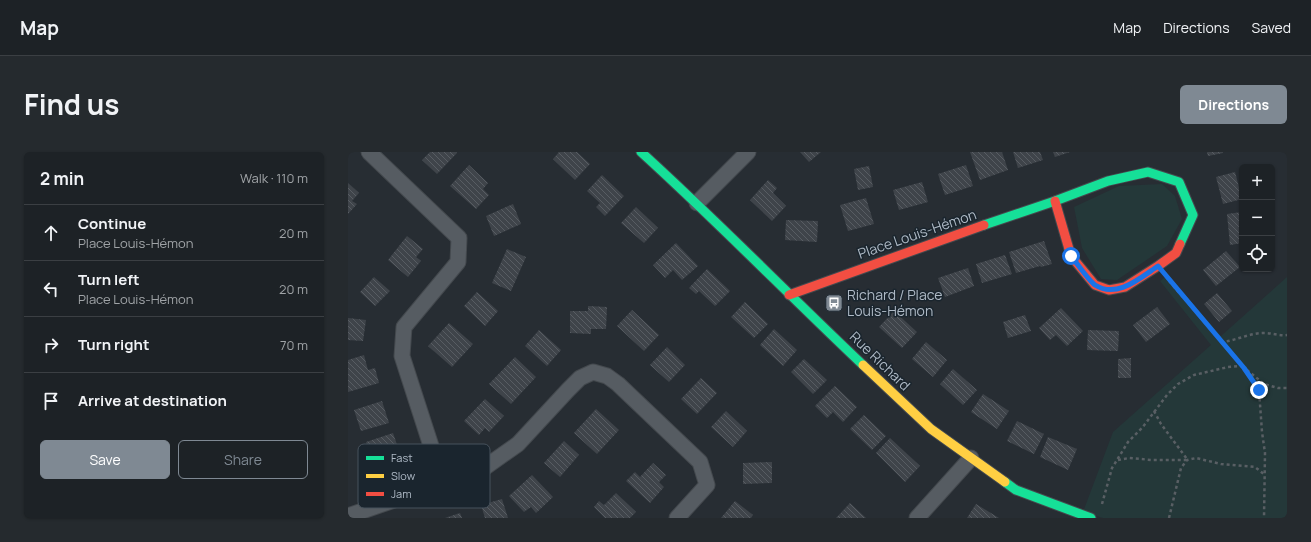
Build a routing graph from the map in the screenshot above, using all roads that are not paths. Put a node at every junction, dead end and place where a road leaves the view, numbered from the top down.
1 (369, 152) edge
2 (642, 152) edge
3 (748, 152) edge
4 (1055, 201) junction
5 (698, 203) junction
6 (789, 294) junction
7 (430, 444) edge
8 (971, 458) junction
9 (490, 464) edge
10 (371, 508) edge
11 (348, 516) edge
12 (677, 518) edge
13 (917, 518) edge
14 (1091, 518) edge

1 - 7 street
2 - 5 street, Rue Richard
3 - 5 street
4 - 4 street, Place Louis-Hémon
4 - 6 street, Place Louis-Hémon
5 - 6 street, Rue Richard
6 - 8 street, Rue Richard
8 - 13 street
8 - 14 street, Rue Richard
9 - 12 street
10 - 11 street

